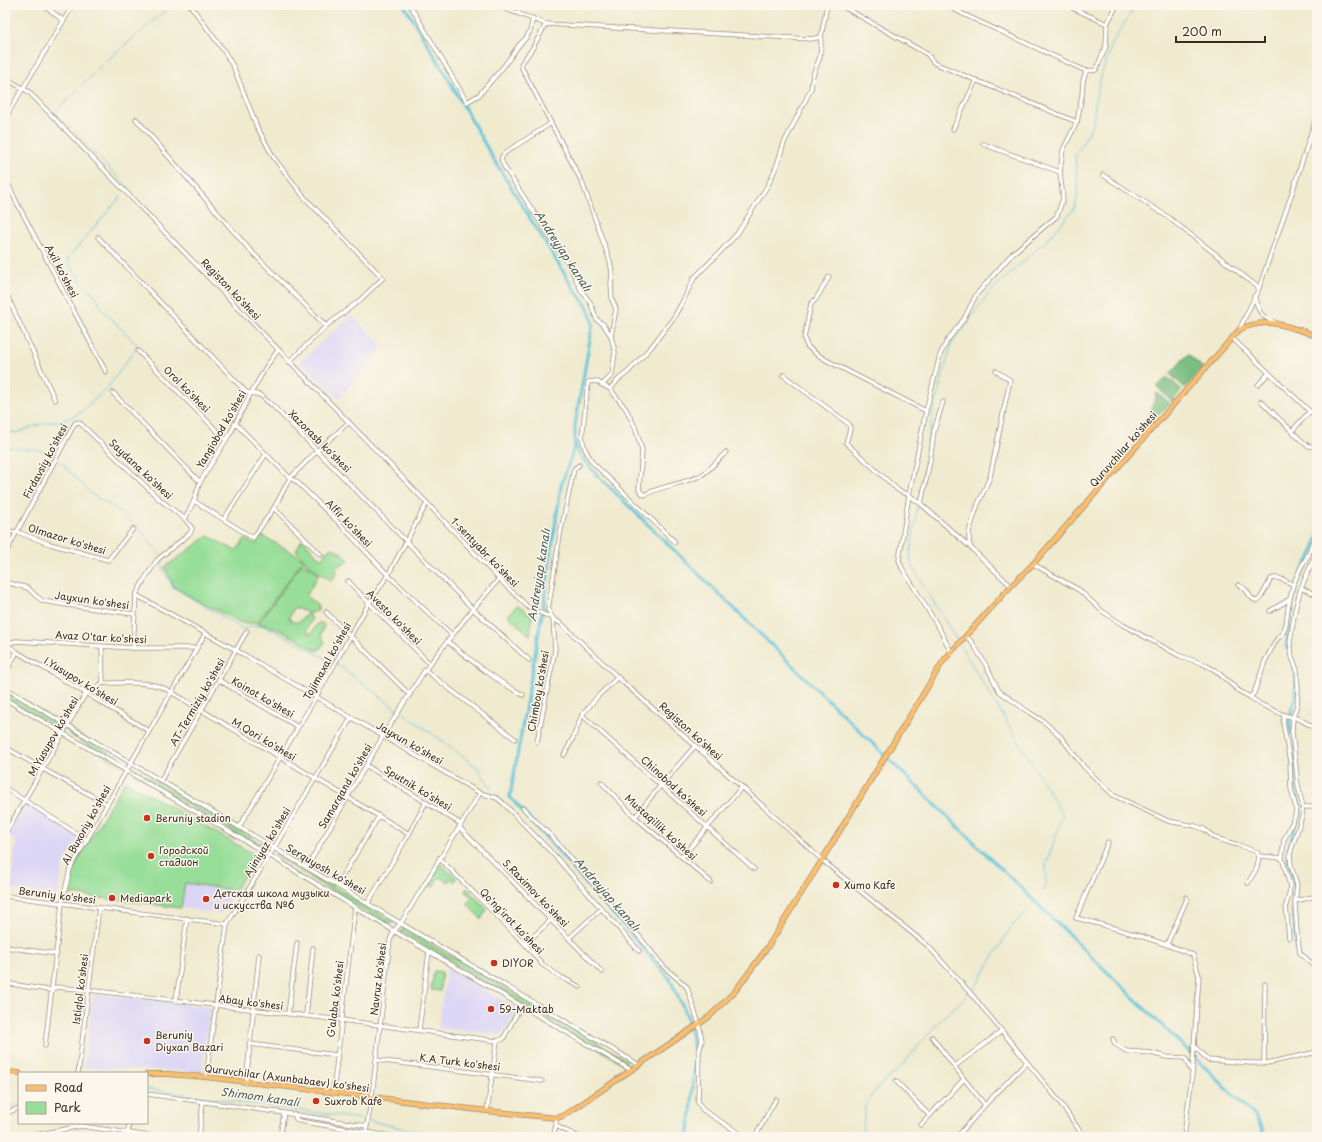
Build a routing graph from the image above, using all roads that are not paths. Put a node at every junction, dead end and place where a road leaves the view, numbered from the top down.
1 (43, 5) edge
2 (73, 5) edge
3 (190, 5) edge
4 (410, 5) edge
5 (495, 5) edge
6 (827, 5) edge
7 (840, 5) edge
8 (946, 5) edge
9 (1066, 5) edge
10 (1117, 5) edge
11 (533, 18) junction
12 (64, 21) junction
13 (546, 24) junction
14 (1107, 24) junction
15 (821, 37) junction
16 (1086, 71) junction
17 (5, 78) edge
18 (976, 80) junction
19 (23, 89) junction
20 (1317, 114) edge
21 (5, 118) edge
22 (136, 119) dead end
23 (1077, 122) junction
24 (550, 124) junction
25 (953, 129) dead end
26 (983, 144) dead end
27 (1060, 172) junction
28 (1103, 175) dead end
29 (5, 177) edge
30 (98, 238) dead end
31 (829, 277) dead end
32 (1259, 288) junction
33 (5, 291) edge
34 (1254, 296) junction
35 (1278, 324) junction
36 (326, 326) junction
37 (1239, 330) junction
38 (611, 336) junction
39 (1317, 336) edge
40 (1232, 338) junction
41 (278, 350) junction
42 (138, 351) dead end
43 (289, 362) junction
44 (996, 371) dead end
45 (106, 372) dead end
46 (1270, 373) junction
47 (783, 375) dead end
48 (602, 385) junction
49 (1258, 385) dead end
50 (610, 389) junction
51 (114, 393) dead end
52 (251, 393) junction
53 (55, 400) dead end
54 (1261, 401) dead end
55 (943, 402) dead end
56 (926, 411) junction
57 (1310, 411) junction
58 (1317, 418) edge
59 (79, 422) joint
60 (349, 422) junction
61 (235, 423) junction
62 (1292, 431) junction
63 (225, 439) junction
64 (1317, 447) edge
65 (318, 451) junction
66 (726, 452) dead end
67 (266, 454) junction
68 (579, 465) dead end
69 (290, 478) junction
70 (200, 482) junction
71 (909, 495) junction
72 (194, 501) junction
73 (427, 503) junction
74 (921, 504) junction
75 (274, 508) junction
76 (185, 519) junction
77 (224, 519) junction
78 (1317, 526) edge
79 (133, 529) dead end
80 (5, 531) edge
81 (17, 532) junction
82 (406, 540) junction
83 (676, 542) dead end
84 (970, 547) junction
85 (1317, 551) edge
86 (5, 554) edge
87 (321, 555) dead end
88 (1033, 564) junction
89 (388, 575) junction
90 (499, 579) junction
91 (348, 580) dead end
92 (5, 582) edge
93 (1238, 585) dead end
94 (1293, 585) junction
95 (1011, 586) junction
96 (1301, 588) junction
97 (136, 595) junction
98 (1317, 595) edge
99 (1290, 599) junction
100 (369, 603) junction
101 (473, 609) junction
102 (1270, 610) dead end
103 (326, 612) dead end
104 (134, 614) junction
105 (548, 616) joint
106 (553, 618) junction
107 (247, 631) dead end
108 (204, 634) junction
109 (452, 635) junction
110 (350, 636) junction
111 (965, 637) junction
112 (448, 641) junction
113 (5, 644) edge
114 (102, 647) junction
115 (133, 648) junction
116 (196, 648) junction
117 (236, 650) junction
118 (17, 652) junction
119 (951, 652) junction
120 (529, 660) dead end
121 (430, 664) junction
122 (425, 670) junction
123 (5, 674) edge
124 (618, 677) junction
125 (219, 680) junction
126 (103, 683) junction
127 (5, 688) edge
128 (172, 692) junction
129 (86, 693) junction
130 (410, 695) junction
131 (523, 695) dead end
132 (316, 697) junction
133 (1250, 697) junction
134 (5, 699) edge
135 (202, 710) junction
136 (582, 715) junction
137 (1284, 715) junction
138 (1293, 717) junction
139 (351, 718) junction
140 (68, 726) junction
141 (298, 727) junction
142 (1317, 729) edge
143 (149, 731) junction
144 (63, 734) junction
145 (383, 736) junction
146 (515, 739) dead end
147 (537, 742) dead end
148 (695, 746) junction
149 (5, 747) edge
150 (564, 755) dead end
151 (280, 757) junction
152 (131, 762) junction
153 (367, 766) junction
154 (43, 769) junction
155 (126, 771) junction
156 (315, 778) junction
157 (161, 780) junction
158 (601, 782) dead end
159 (661, 785) junction
160 (742, 787) junction
161 (5, 788) edge
162 (480, 793) junction
163 (348, 798) junction
164 (24, 800) junction
165 (426, 802) junction
166 (107, 804) junction
167 (1303, 807) junction
168 (1317, 807) edge
169 (523, 808) dead end
170 (378, 816) junction
171 (635, 817) junction
172 (460, 825) junction
173 (239, 827) junction
174 (709, 827) junction
175 (5, 834) edge
176 (409, 834) junction
177 (87, 840) junction
178 (1108, 842) dead end
179 (274, 848) junction
180 (269, 855) junction
181 (1259, 856) junction
182 (682, 857) junction
183 (439, 858) junction
184 (1282, 858) junction
185 (822, 860) junction
186 (307, 867) junction
187 (754, 869) dead end
188 (711, 882) dead end
189 (1248, 884) dead end
190 (337, 885) junction
191 (5, 896) edge
192 (1317, 896) edge
193 (1186, 897) dead end
194 (1295, 901) junction
195 (62, 903) junction
196 (368, 904) junction
197 (99, 908) junction
198 (355, 908) junction
199 (600, 909) junction
200 (187, 918) junction
201 (551, 920) junction
202 (401, 923) junction
203 (227, 924) junction
204 (394, 932) junction
205 (568, 938) junction
206 (1289, 938) dead end
207 (297, 943) dead end
208 (525, 944) junction
209 (1167, 944) junction
210 (5, 947) edge
211 (312, 948) dead end
212 (639, 951) dead end
213 (429, 952) junction
214 (56, 954) junction
215 (259, 955) dead end
216 (1317, 968) edge
217 (602, 972) dead end
218 (5, 983) edge
219 (1265, 984) dead end
220 (580, 987) dead end
221 (52, 990) junction
222 (88, 990) junction
223 (176, 1001) junction
224 (215, 1006) junction
225 (521, 1006) junction
226 (253, 1010) junction
227 (288, 1014) junction
228 (306, 1016) junction
229 (341, 1020) junction
230 (699, 1024) junction
231 (381, 1026) junction
232 (419, 1030) junction
233 (1002, 1031) junction
234 (932, 1036) dead end
235 (1113, 1039) dead end
236 (497, 1041) junction
237 (249, 1044) junction
238 (45, 1046) dead end
239 (1193, 1046) junction
240 (1317, 1052) edge
241 (337, 1055) junction
242 (376, 1060) junction
243 (1027, 1062) junction
244 (1264, 1063) junction
245 (639, 1065) junction
246 (955, 1066) junction
247 (631, 1070) junction
248 (1192, 1071) junction
249 (5, 1072) edge
250 (78, 1072) edge
251 (18, 1073) edge
252 (148, 1074) edge
253 (493, 1074) junction
254 (206, 1077) junction
255 (964, 1080) junction
256 (542, 1081) dead end
257 (896, 1081) dead end
258 (246, 1083) junction
259 (333, 1093) junction
260 (148, 1094) edge
261 (372, 1096) junction
262 (776, 1099) dead end
263 (204, 1102) junction
264 (985, 1105) junction
265 (18, 1108) edge
266 (488, 1111) junction
267 (284, 1113) junction
268 (5, 1114) edge
269 (294, 1114) junction
270 (929, 1115) junction
271 (556, 1118) junction
272 (129, 1124) edge
273 (367, 1125) junction
274 (921, 1125) dead end
275 (556, 1126) junction
276 (127, 1135) edge
277 (365, 1135) edge
278 (25, 1137) edge
279 (156, 1137) edge
280 (199, 1137) edge
281 (280, 1137) edge
282 (396, 1137) edge
283 (553, 1137) edge
284 (579, 1137) edge
285 (745, 1137) edge
286 (755, 1137) edge
287 (957, 1137) edge
288 (1084, 1137) edge
289 (1184, 1137) edge

1 - 12 street
2 - 12 street
3 - 36 street
4 - 11 street
5 - 11 street
6 - 15 street
7 - 18 street
8 - 16 street
9 - 14 street
10 - 14 street
11 - 13 street
12 - 19 street
13 - 15 street
13 - 24 street
14 - 16 street
15 - 50 street
16 - 23 street
17 - 19 street, Registon ko'shesi
18 - 23 street
18 - 25 street
19 - 21 street
19 - 41 street, Registon ko'shesi
20 - 32 street
22 - 36 street
23 - 27 street
24 - 38 street
24 - 38 street
26 - 27 street
27 - 56 street
28 - 32 street
29 - 45 street, Axil ko'shesi
30 - 52 street, Xazorasb ko'shesi
31 - 56 street
32 - 34 street
33 - 53 street
34 - 35 street
34 - 37 street
35 - 37 main road, Quruvchilar ko'shesi
35 - 39 main road, Quruvchilar ko'shesi
36 - 43 street
37 - 40 main road, Quruvchilar ko'shesi
38 - 48 street
40 - 46 street
40 - 88 main road, Quruvchilar ko'shesi
41 - 43 street, Registon ko'shesi
41 - 52 street, Yangiobod ko'shesi
42 - 63 street, Orol ko'shesi
43 - 60 street, Registon ko'shesi
44 - 84 street
46 - 49 street
46 - 57 street
47 - 71 street
48 - 50 street
48 - 83 street
50 - 66 street
51 - 70 street
52 - 61 street, Yangiobod ko'shesi
52 - 65 street, Xazorasb ko'shesi
54 - 62 street
55 - 74 street
56 - 71 street
57 - 58 street
57 - 62 street
59 - 76 street, Saydana ko'shesi
59 - 81 street, Firdavsiy ko'shesi
60 - 65 street
60 - 73 street, Registon ko'shesi
61 - 63 street, Yangiobod ko'shesi
61 - 67 street, Alfir ko'shesi
62 - 64 street
63 - 70 street, Yangiobod ko'shesi
65 - 69 street
65 - 82 street, Xazorasb ko'shesi
67 - 69 street, Alfir ko'shesi
67 - 77 street
68 - 106 street, Chimboy ko'shesi
69 - 75 street
69 - 89 street, Alfir ko'shesi
70 - 72 street, Yangiobod ko'shesi
71 - 74 street
71 - 119 street
72 - 76 street, Yangiobod ko'shesi
72 - 77 street
73 - 82 street, Tojimaxal ko'shesi
73 - 90 street, 1-sentyabr ko'shesi
74 - 84 street
75 - 77 street
75 - 87 street
76 - 97 street, Saydana ko'shesi
78 - 94 street
79 - 81 street, Olmazor ko'shesi
80 - 81 street, Olmazor ko'shesi
81 - 86 street, Firdavsiy ko'shesi
82 - 89 street, Tojimaxal ko'shesi
82 - 101 street, Xazorasb ko'shesi
84 - 95 street
85 - 96 street
88 - 95 main road, Quruvchilar ko'shesi
88 - 133 street
89 - 100 street, Tojimaxal ko'shesi
89 - 109 street, Alfir ko'shesi
90 - 101 street, Samarqand ko'shesi
90 - 105 street, 1-sentyabr ko'shesi
91 - 100 street, Avesto ko'shesi
92 - 104 street, Jayxun ko'shesi
93 - 94 street
94 - 99 street
95 - 111 main road, Quruvchilar ko'shesi
96 - 98 street
96 - 138 street
97 - 104 street
97 - 108 street, Jayxun ko'shesi
99 - 102 street
99 - 133 street
100 - 110 street, Tojimaxal ko'shesi
100 - 121 street, Avesto ko'shesi
101 - 109 street, Samarqand ko'shesi
101 - 120 street, Xazorasb ko'shesi
103 - 110 street
104 - 115 street
105 - 106 street, Registon ko'shesi
106 - 124 street, Registon ko'shesi
106 - 147 street, Chimboy ko'shesi
107 - 117 street, AT-Termiziy ko'shesi
108 - 116 street, Al Buxoriy ko'shesi
108 - 117 street, Jayxun ko'shesi
109 - 112 street, Samarqand ko'shesi
110 - 130 street
110 - 132 street, Tojimaxal ko'shesi
111 - 119 main road, Quruvchilar ko'shesi
111 - 181 street
112 - 121 street, Samarqand ko'shesi
112 - 131 street
113 - 114 street, Avaz O'tar ko'shesi
113 - 118 street, I.Yusupov ko'shesi
114 - 115 street, Avaz O'tar ko'shesi
114 - 126 street
115 - 116 street, Avaz O'tar ko'shesi
116 - 128 street, Al Buxoriy ko'shesi
117 - 125 street, AT-Termiziy ko'shesi
117 - 132 street, Jayxun ko'shesi
118 - 123 street
118 - 129 street, I.Yusupov ko'shesi
119 - 185 main road, Quruvchilar ko'shesi
121 - 122 street, Samarqand ko'shesi
122 - 130 street, Samarqand ko'shesi
122 - 146 street
124 - 136 street
124 - 148 street, Registon ko'shesi
125 - 135 street, AT-Termiziy ko'shesi
125 - 141 street, Koinot ko'shesi
126 - 128 street, M.Qori ko'shesi
126 - 129 street, M.Yusupov ko'shesi
127 - 140 street, Serquyosh ko'shesi
128 - 135 street, M.Qori ko'shesi
128 - 143 street, Al Buxoriy ko'shesi
129 - 140 street, M.Yusupov ko'shesi
129 - 143 street, I.Yusupov ko'shesi
130 - 145 street, Samarqand ko'shesi
132 - 139 street, Jayxun ko'shesi
132 - 141 street, Tojimaxal ko'shesi
133 - 137 street
134 - 144 street, Serquyosh ko'shesi
135 - 151 street, M.Qori ko'shesi
135 - 157 street, AT-Termiziy ko'shesi
136 - 150 street
136 - 159 street, Chinobod ko'shesi
137 - 138 street
137 - 184 street
138 - 142 street
138 - 167 street
139 - 145 street, Jayxun ko'shesi
139 - 156 street, Ajiniyaz ko'shesi
140 - 144 street, M.Yusupov ko'shesi
140 - 152 street, Serquyosh ko'shesi
141 - 151 street, Tojimaxal ko'shesi
143 - 152 street, Al Buxoriy ko'shesi
144 - 154 street, M.Yusupov ko'shesi
144 - 155 street, Serquyosh ko'shesi
145 - 153 street, Samarqand ko'shesi
145 - 162 street, Jayxun ko'shesi
148 - 159 street
148 - 160 street, Registon ko'shesi
149 - 154 street
151 - 156 street, M.Qori ko'shesi
151 - 173 street, Tojimaxal ko'shesi
152 - 155 street, Al Buxoriy ko'shesi
152 - 157 street, Serquyosh ko'shesi
153 - 163 street, Samarqand ko'shesi
153 - 165 street, Sputnik ko'shesi
154 - 164 street, M.Yusupov ko'shesi
154 - 166 street
155 - 166 street, Al Buxoriy ko'shesi
155 - 180 street, Serquyosh ko'shesi
156 - 163 street, M.Qori ko'shesi
156 - 179 street, Ajiniyaz ko'shesi
157 - 173 street, Serquyosh ko'shesi
158 - 171 street, Mustaqillik ko'shesi
159 - 171 street
159 - 174 street, Chinobod ko'shesi
160 - 174 street
160 - 185 street, Registon ko'shesi
161 - 164 street
162 - 172 street, Navruz ko'shesi
162 - 199 street, Jayxun ko'shesi
163 - 170 street, M.Qori ko'shesi
163 - 186 street, Samarqand ko'shesi
164 - 175 street, M.Yusupov ko'shesi
164 - 177 street
165 - 172 street, Sputnik ko'shesi
165 - 176 street
166 - 177 street, Al Buxoriy ko'shesi
167 - 168 street
167 - 194 street
169 - 230 street
170 - 176 street, M.Qori ko'shesi
170 - 190 street
171 - 182 street, Mustaqillik ko'shesi
172 - 183 street, Navruz ko'shesi
172 - 201 street, S.Raximov ko'shesi
173 - 179 street, Serquyosh ko'shesi
174 - 182 street
174 - 187 street, Chinobod ko'shesi
176 - 196 street
177 - 195 street, Al Buxoriy ko'shesi
178 - 209 street
179 - 180 street, Ajiniyaz ko'shesi
179 - 186 street, Serquyosh ko'shesi
180 - 198 street, Serquyosh ko'shesi
180 - 203 street, Ajiniyaz ko'shesi
181 - 184 street
181 - 189 street
182 - 188 street, Mustaqillik ko'shesi
183 - 202 street, Navruz ko'shesi
183 - 208 street, Qo'ng'irot ko'shesi
184 - 206 street
185 - 230 main road, Quruvchilar ko'shesi
185 - 233 street, Registon ko'shesi
186 - 190 street, Serquyosh ko'shesi
190 - 196 street, Serquyosh ko'shesi
191 - 195 street, Beruniy ko'shesi
192 - 194 street
193 - 209 street
194 - 216 street
195 - 197 street, Beruniy ko'shesi
195 - 214 street, Al Buxoriy ko'shesi
196 - 202 street, Serquyosh ko'shesi
197 - 200 street, Beruniy ko'shesi
197 - 222 street, Istiqlol ko'shesi
198 - 204 street, Serquyosh ko'shesi
198 - 229 street, G'alaba ko'shesi
199 - 205 street
199 - 212 street, Jayxun ko'shesi
200 - 203 street, Beruniy ko'shesi
200 - 223 street
201 - 205 street, S.Raximov ko'shesi
201 - 208 street
202 - 204 street, Navruz ko'shesi
202 - 245 street, Serquyosh ko'shesi
203 - 224 street, Ajiniyaz ko'shesi
204 - 213 street, Serquyosh ko'shesi
204 - 231 street, Navruz ko'shesi
205 - 217 street, S.Raximov ko'shesi
207 - 227 street
208 - 220 street, Qo'ng'irot ko'shesi
209 - 239 street
210 - 214 street
211 - 228 street
213 - 225 street, Serquyosh ko'shesi
213 - 232 street
214 - 221 street, Al Buxoriy ko'shesi
215 - 226 street
218 - 221 street, Abay ko'shesi
219 - 244 street
221 - 222 street, Abay ko'shesi
221 - 238 street, Al Buxoriy ko'shesi
222 - 223 street, Abay ko'shesi
222 - 250 street, Istiqlol ko'shesi
223 - 224 street, Abay ko'shesi
224 - 226 street, Abay ko'shesi
224 - 254 street, Ajiniyaz ko'shesi
225 - 236 street
225 - 247 street, Serquyosh ko'shesi
226 - 227 street, Abay ko'shesi
226 - 237 street
227 - 228 street, Abay ko'shesi
228 - 229 street, Abay ko'shesi
229 - 231 street, Abay ko'shesi
229 - 241 street, G'alaba ko'shesi
230 - 245 main road, Quruvchilar ko'shesi
230 - 285 street
231 - 232 street, Abay ko'shesi
231 - 242 street, Navruz ko'shesi
232 - 236 street, Abay ko'shesi
233 - 243 street, Registon ko'shesi
233 - 246 street
234 - 246 street
235 - 248 street
236 - 253 street
237 - 241 street
237 - 258 street
239 - 244 street
239 - 248 street
240 - 244 street
241 - 259 street, G'alaba ko'shesi
242 - 253 street, K.A Turk ko'shesi
242 - 261 street, Navruz ko'shesi
243 - 264 street
243 - 288 street, Registon ko'shesi
245 - 247 main road
246 - 255 street
247 - 271 main road
248 - 289 street
249 - 251 main road
252 - 254 main road, Quruvchilar (Axunbabaev) ko'shesi
253 - 256 street, K.A Turk ko'shesi
253 - 266 street
254 - 258 main road, Quruvchilar (Axunbabaev) ko'shesi
255 - 264 street
255 - 270 street
257 - 270 street
258 - 259 main road, Quruvchilar (Axunbabaev) ko'shesi
259 - 261 main road, Quruvchilar (Axunbabaev) ko'shesi
260 - 263 street
261 - 266 main road, Quruvchilar (Axunbabaev) ko'shesi
261 - 273 street, Navruz ko'shesi
262 - 286 street
263 - 267 street
263 - 280 street
264 - 287 street
265 - 268 street
266 - 271 main road, Quruvchilar (Axunbabaev) ko'shesi
267 - 269 street
267 - 281 street
269 - 273 street
269 - 277 street
270 - 274 street
271 - 275 street
272 - 276 street
273 - 277 street
275 - 283 street
275 - 284 street
276 - 278 street
276 - 279 street
277 - 282 street

